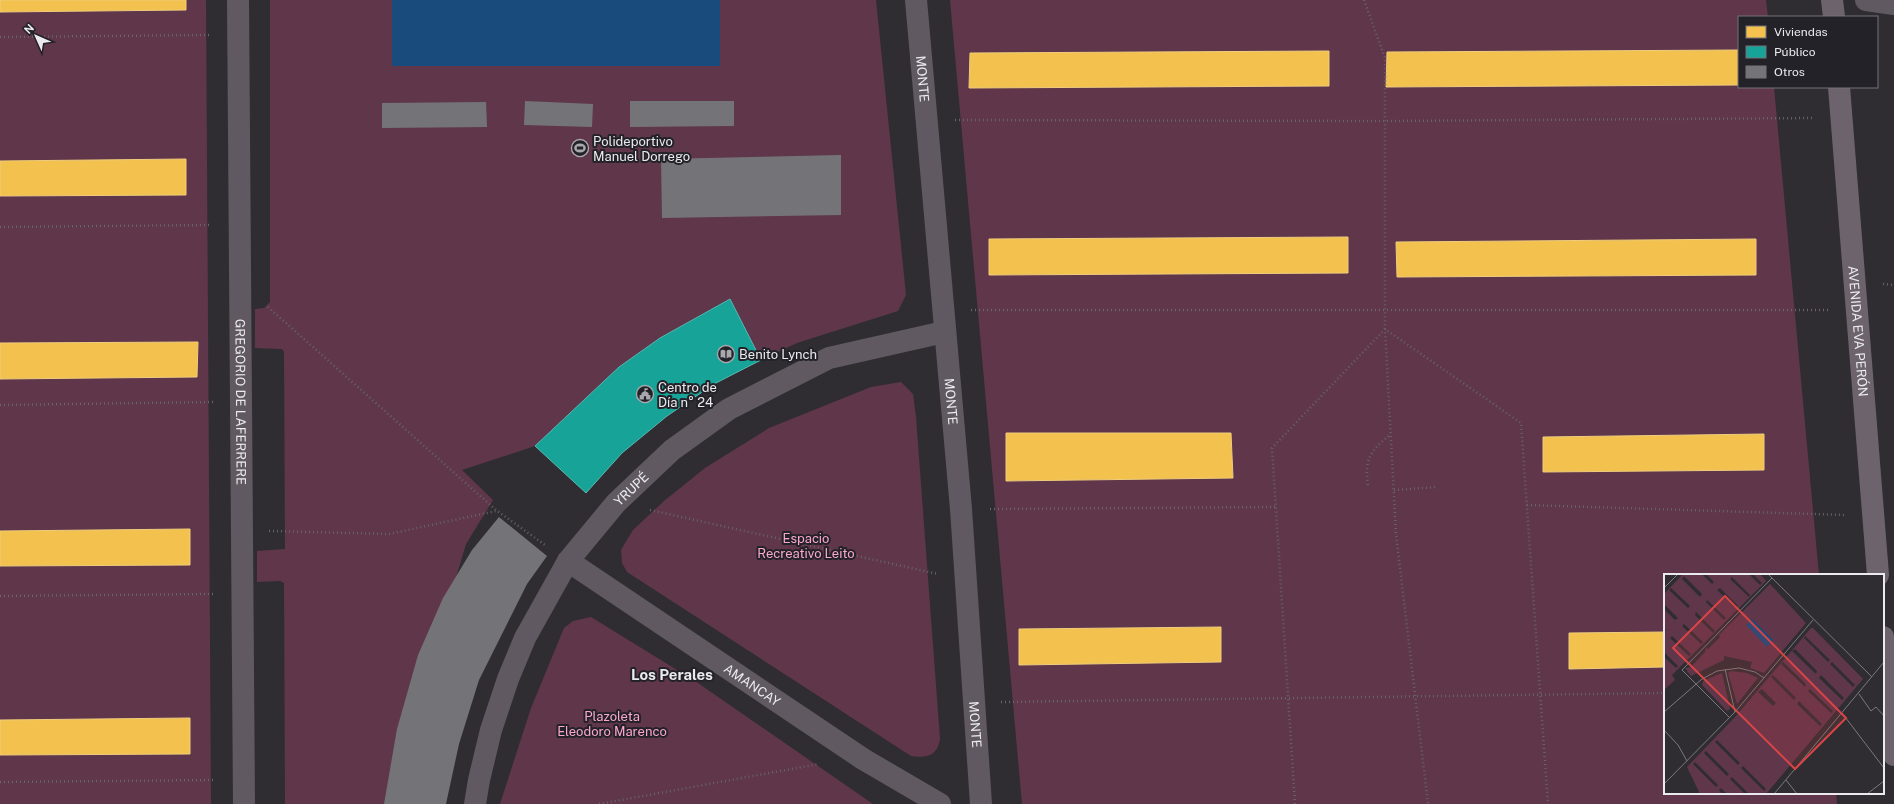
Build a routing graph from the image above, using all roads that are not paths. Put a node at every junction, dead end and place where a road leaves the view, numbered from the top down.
1 (238, 0) edge
2 (916, 0) edge
3 (1832, 0) edge
4 (1866, 0) edge
5 (1894, 4) edge
6 (1834, 16) edge
7 (1840, 88) edge
8 (944, 332) junction
9 (568, 561) junction
10 (1878, 574) edge
11 (1884, 648) edge
12 (1894, 755) edge
13 (244, 804) edge
14 (476, 804) edge
15 (940, 804) edge
16 (981, 804) edge

1 - 13 street, GREGORIO DE LAFERRERE
2 - 8 street, MONTE
3 - 6 main road
4 - 5 street
7 - 10 main road, AVENIDA EVA PERÓN
8 - 9 street, YRUPÉ
8 - 16 street, MONTE
9 - 14 street, YRUPÉ
9 - 15 street, AMANCAY
11 - 12 main road

